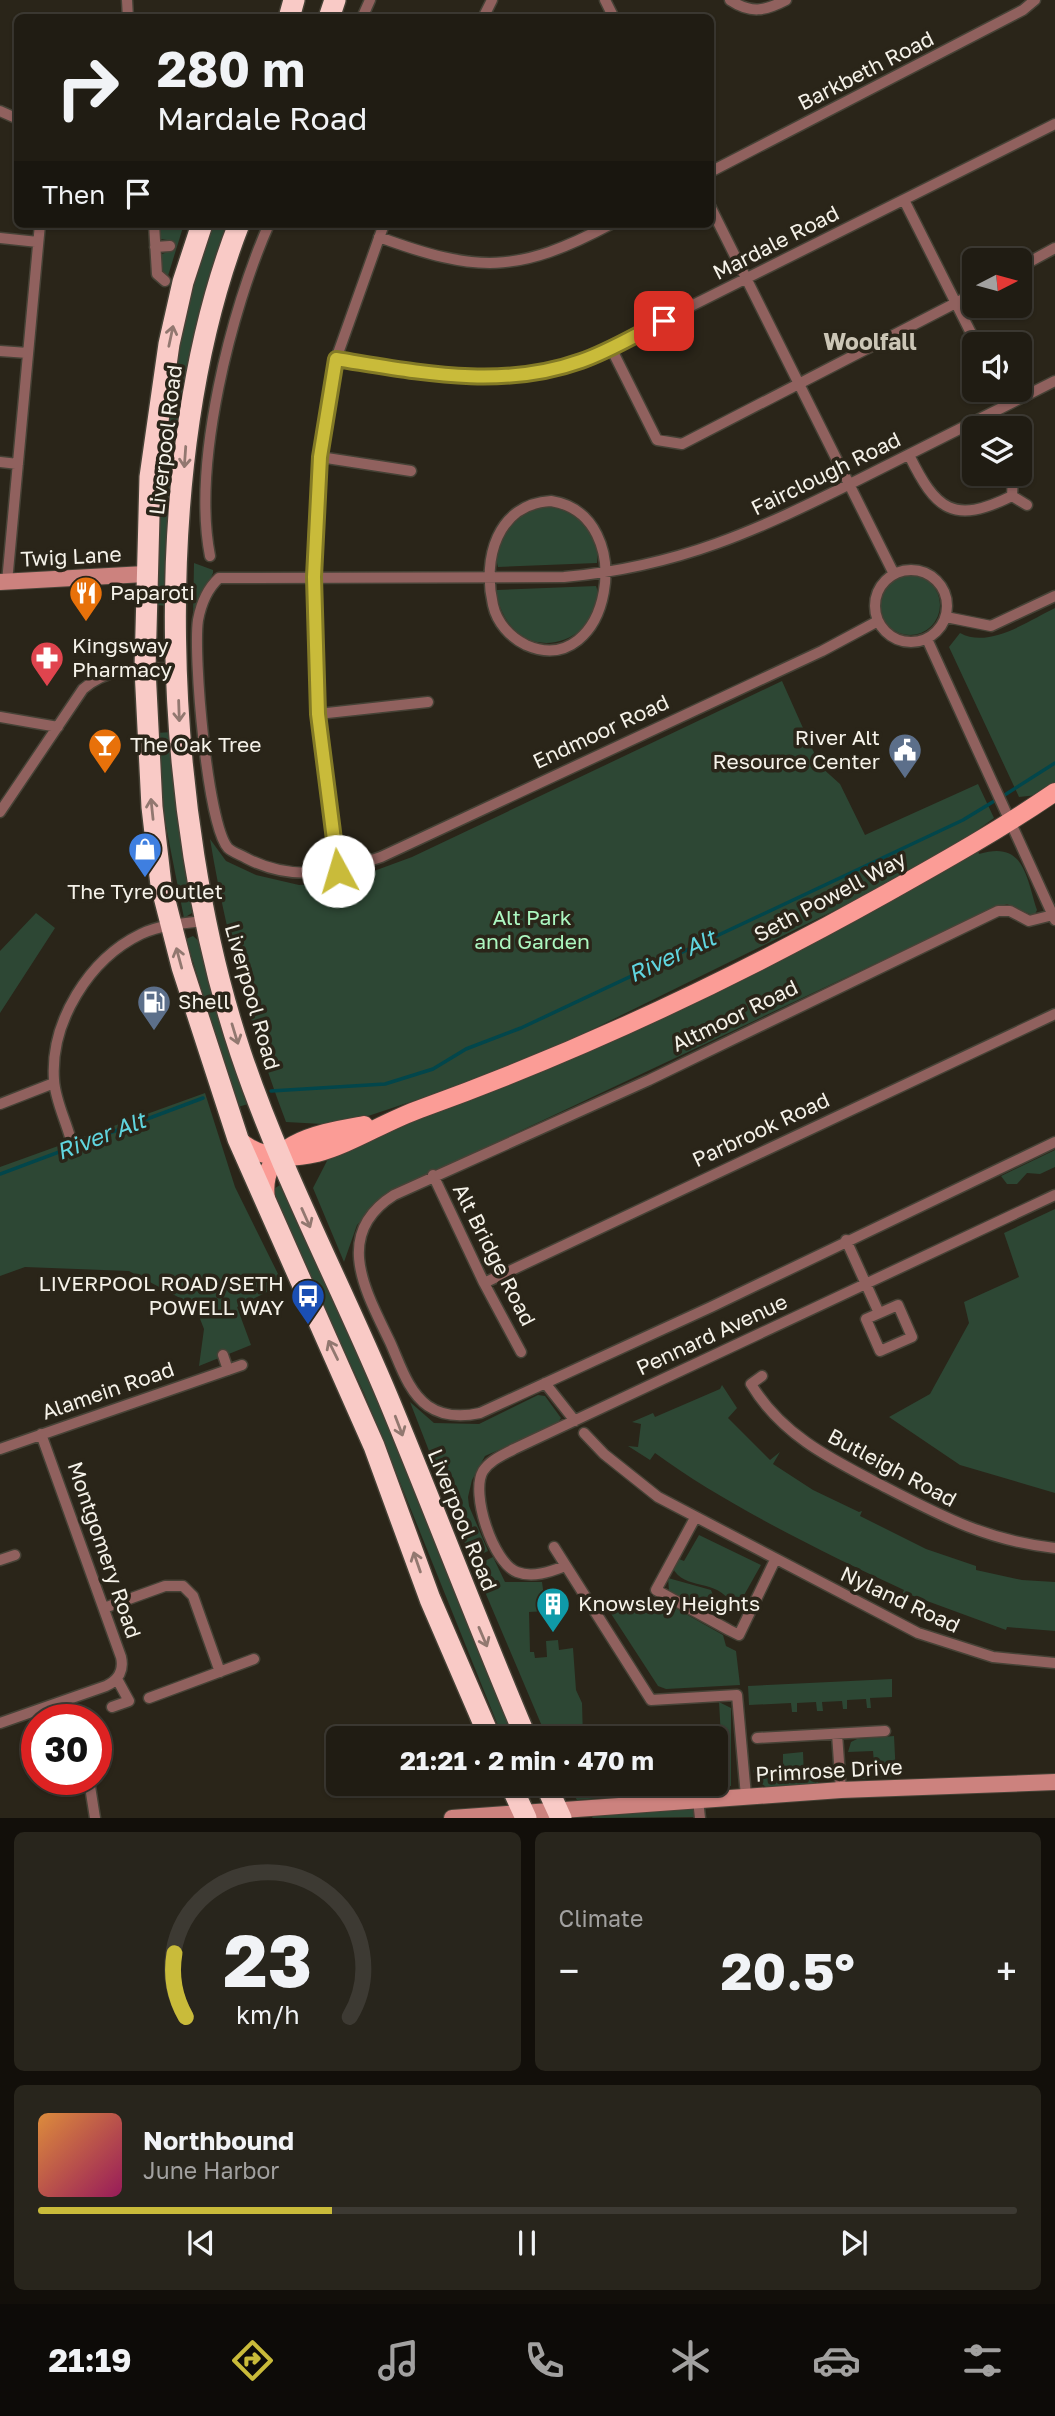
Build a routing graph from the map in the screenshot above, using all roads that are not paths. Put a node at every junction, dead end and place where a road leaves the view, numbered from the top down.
1 (730, 0) edge
2 (786, 0) edge
3 (1035, 0) edge
4 (1055, 124) edge
5 (714, 170) edge
6 (904, 200) junction
7 (714, 214) edge
8 (40, 228) edge
9 (154, 228) edge
10 (201, 228) edge
11 (237, 228) edge
12 (267, 228) edge
13 (382, 228) edge
14 (603, 228) edge
15 (379, 237) junction
16 (0, 238) edge
17 (38, 242) junction
18 (170, 246) dead end
19 (155, 247) junction
20 (1055, 248) edge
21 (1032, 260) edge
22 (748, 279) junction
23 (164, 281) dead end
24 (962, 300) edge
25 (956, 303) junction
26 (970, 332) edge
27 (611, 348) junction
28 (0, 351) edge
29 (28, 353) junction
30 (336, 359) junction
31 (1055, 381) edge
32 (799, 384) junction
33 (1007, 404) joint
34 (909, 455) junction
35 (320, 457) junction
36 (0, 462) edge
37 (18, 464) junction
38 (411, 471) dead end
39 (850, 484) junction
40 (1012, 486) edge
41 (1012, 496) junction
42 (1027, 505) dead end
43 (210, 556) dead end
44 (604, 573) junction
45 (145, 574) junction
46 (894, 574) junction
47 (314, 577) junction
48 (490, 579) junction
49 (3, 582) edge
50 (1055, 596) edge
51 (946, 617) junction
52 (878, 621) junction
53 (927, 639) junction
54 (145, 668) junction
55 (177, 668) junction
56 (428, 702) dead end
57 (318, 714) junction
58 (0, 717) edge
59 (58, 727) junction
60 (1055, 792) edge
61 (0, 812) edge
62 (1012, 819) junction
63 (338, 871) junction
64 (1054, 917) edge
65 (204, 921) junction
66 (171, 925) junction
67 (1055, 1014) edge
68 (54, 1083) junction
69 (0, 1104) edge
70 (70, 1138) dead end
71 (238, 1139) junction
72 (1055, 1142) edge
73 (278, 1156) junction
74 (433, 1175) junction
75 (1055, 1195) edge
76 (267, 1209) junction
77 (846, 1240) junction
78 (484, 1283) junction
79 (866, 1283) junction
80 (879, 1313) junction
81 (522, 1352) dead end
82 (223, 1355) dead end
83 (242, 1365) dead end
84 (228, 1370) junction
85 (762, 1376) dead end
86 (545, 1383) junction
87 (575, 1421) junction
88 (584, 1433) dead end
89 (41, 1434) junction
90 (0, 1448) edge
91 (695, 1518) junction
92 (554, 1547) dead end
93 (1055, 1548) edge
94 (15, 1555) dead end
95 (0, 1560) edge
96 (775, 1560) junction
97 (565, 1566) junction
98 (104, 1608) junction
99 (254, 1659) dead end
100 (1055, 1663) edge
101 (220, 1672) junction
102 (117, 1679) junction
103 (149, 1698) dead end
104 (66, 1700) junction
105 (67, 1704) edge
106 (112, 1707) dead end
107 (0, 1723) edge
108 (485, 1726) edge
109 (521, 1726) edge
110 (885, 1731) dead end
111 (837, 1734) junction
112 (757, 1738) dead end
113 (1055, 1782) edge
114 (841, 1790) junction
115 (92, 1795) edge
116 (516, 1796) edge
117 (551, 1796) edge
118 (746, 1796) junction
119 (698, 1800) junction
120 (558, 1813) edge
121 (524, 1814) edge
122 (459, 1817) edge
123 (96, 1818) edge
124 (699, 1818) edge

1 - 2 street
3 - 5 street, Barkbeth Road
4 - 6 street, Mardale Road
6 - 22 street, Mardale Road
6 - 25 street
7 - 22 street
8 - 17 street
9 - 19 street
45 -> 10 highway, Liverpool Road
11 -> 55 highway, Liverpool Road
12 - 43 street
13 - 15 street
14 - 15 street
15 - 30 street
16 - 17 street
17 - 29 street
18 - 19 street
19 - 23 street
20 - 21 street
22 - 27 street, Mardale Road
22 - 32 street
24 - 25 street
25 - 26 street
25 - 32 street
27 - 30 street, Mardale Road
27 - 32 street
28 - 29 street
29 - 37 street
30 - 35 street
31 - 33 street, Fairclough Road
32 - 39 street
33 - 34 street, Fairclough Road
34 - 39 street, Fairclough Road
34 - 41 street
35 - 38 street
35 - 47 street
36 - 37 street
37 - 49 street
39 - 44 street, Fairclough Road
39 - 46 street
40 - 41 street
41 - 42 street
44 - 48 street, Fairclough Road
44 - 48 street
44 - 48 street
45 - 49 street, Twig Lane
45 - 54 highway, Liverpool Road
46 - 51 street
46 - 52 street
47 - 48 street, Fairclough Road
47 - 57 street
47 - 63 street, Fairclough Road
50 - 51 street
51 - 53 street
52 - 53 street
52 - 63 street, Endmoor Road
53 - 62 street
54 - 55 street
54 - 59 street
66 -> 54 highway, Liverpool Road
55 -> 65 highway, Liverpool Road
56 - 57 street
57 - 63 street
58 - 59 street
59 - 61 street
60 - 62 main road, Seth Powell Way
62 - 64 street
62 - 73 main road, Seth Powell Way
64 - 74 street, Altmoor Road
65 - 66 street
65 -> 73 highway, Liverpool Road
66 - 68 street
71 -> 66 highway, Liverpool Road
67 - 78 street, Parbrook Road
68 - 69 street
68 - 70 street
71 - 73 main road
71 - 76 highway, Liverpool Road
72 - 77 street, Pennard Avenue
73 - 76 main road
73 -> 109 highway, Liverpool Road
74 - 78 street, Alt Bridge Road
74 - 86 street, Liverpool Road
75 - 79 street, Pennard Avenue
108 -> 76 highway, Liverpool Road
77 - 79 street
77 - 86 street, Pennard Avenue
78 - 81 street, Alt Bridge Road
79 - 80 street
79 - 87 street, Pennard Avenue
80 - 80 street
82 - 84 street
83 - 84 street, Alamein Road
84 - 89 street, Alamein Road
85 - 93 street, Butleigh Road
86 - 87 street
87 - 97 street, Pennard Avenue
88 - 91 street, Nyland Road
89 - 90 street, Alamein Road
89 - 98 street, Montgomery Road
91 - 96 street, Nyland Road
91 - 96 street
92 - 97 street
94 - 95 street
96 - 100 street, Nyland Road
97 - 118 street
98 - 101 street
98 - 102 street, Montgomery Road
99 - 101 street
101 - 103 street
102 - 104 street
102 - 106 street, Montgomery Road
104 - 105 street
104 - 107 street
110 - 111 street
111 - 112 street
111 - 114 street
113 - 114 street, Primrose Drive
114 - 118 street, Primrose Drive
115 - 123 street
116 - 121 highway
117 - 120 highway
118 - 119 street, Primrose Drive
119 - 120 street, Primrose Drive
119 - 124 street
120 - 121 street, Primrose Drive
121 - 122 street, Primrose Drive

